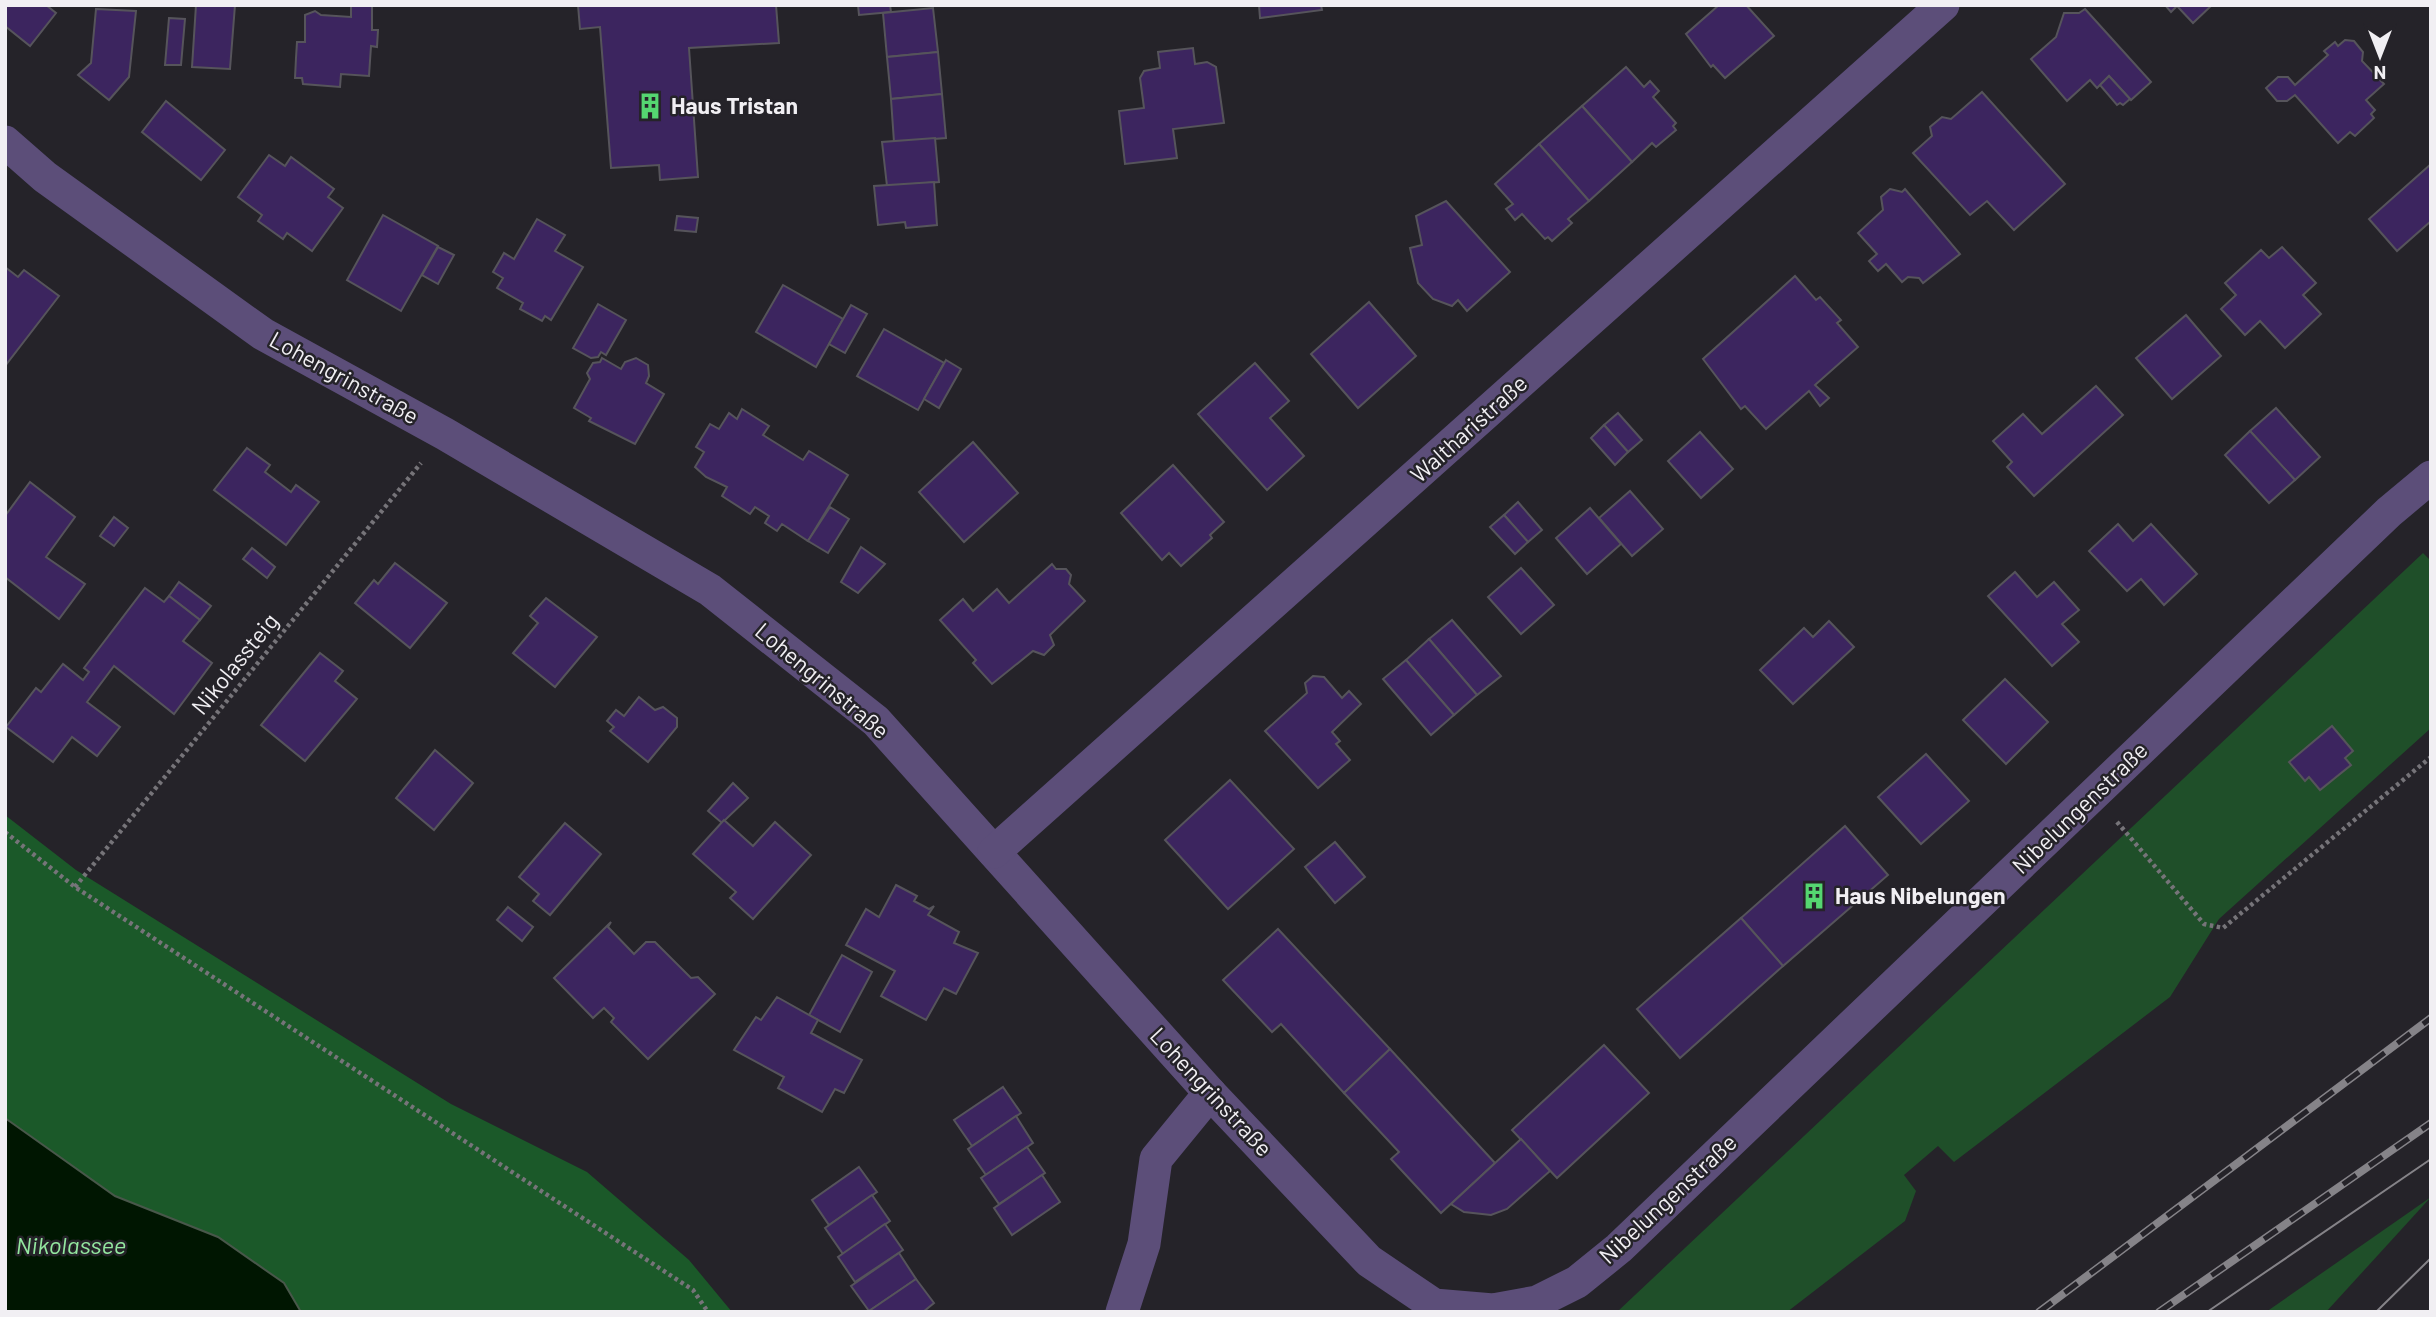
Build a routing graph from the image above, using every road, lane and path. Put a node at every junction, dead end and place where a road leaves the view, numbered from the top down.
1 (1943, 5) edge
2 (5, 142) edge
3 (422, 463) dead end
4 (2431, 477) edge
5 (2431, 757) edge
6 (2093, 795) junction
7 (5, 832) edge
8 (994, 852) junction
9 (75, 887) junction
10 (1210, 1093) junction
11 (1537, 1301) joint
12 (708, 1312) edge
13 (1122, 1312) edge

1 - 8 street, Waltharistraße
2 - 8 street, Lohengrinstraße
3 - 9 path, Nikolassteig
4 - 6 street, Nibelungenstraße
5 - 6 path
6 - 11 street, Nibelungenstraße
7 - 9 path
8 - 10 street, Lohengrinstraße
9 - 12 path
10 - 11 street, Lohengrinstraße
10 - 13 street

